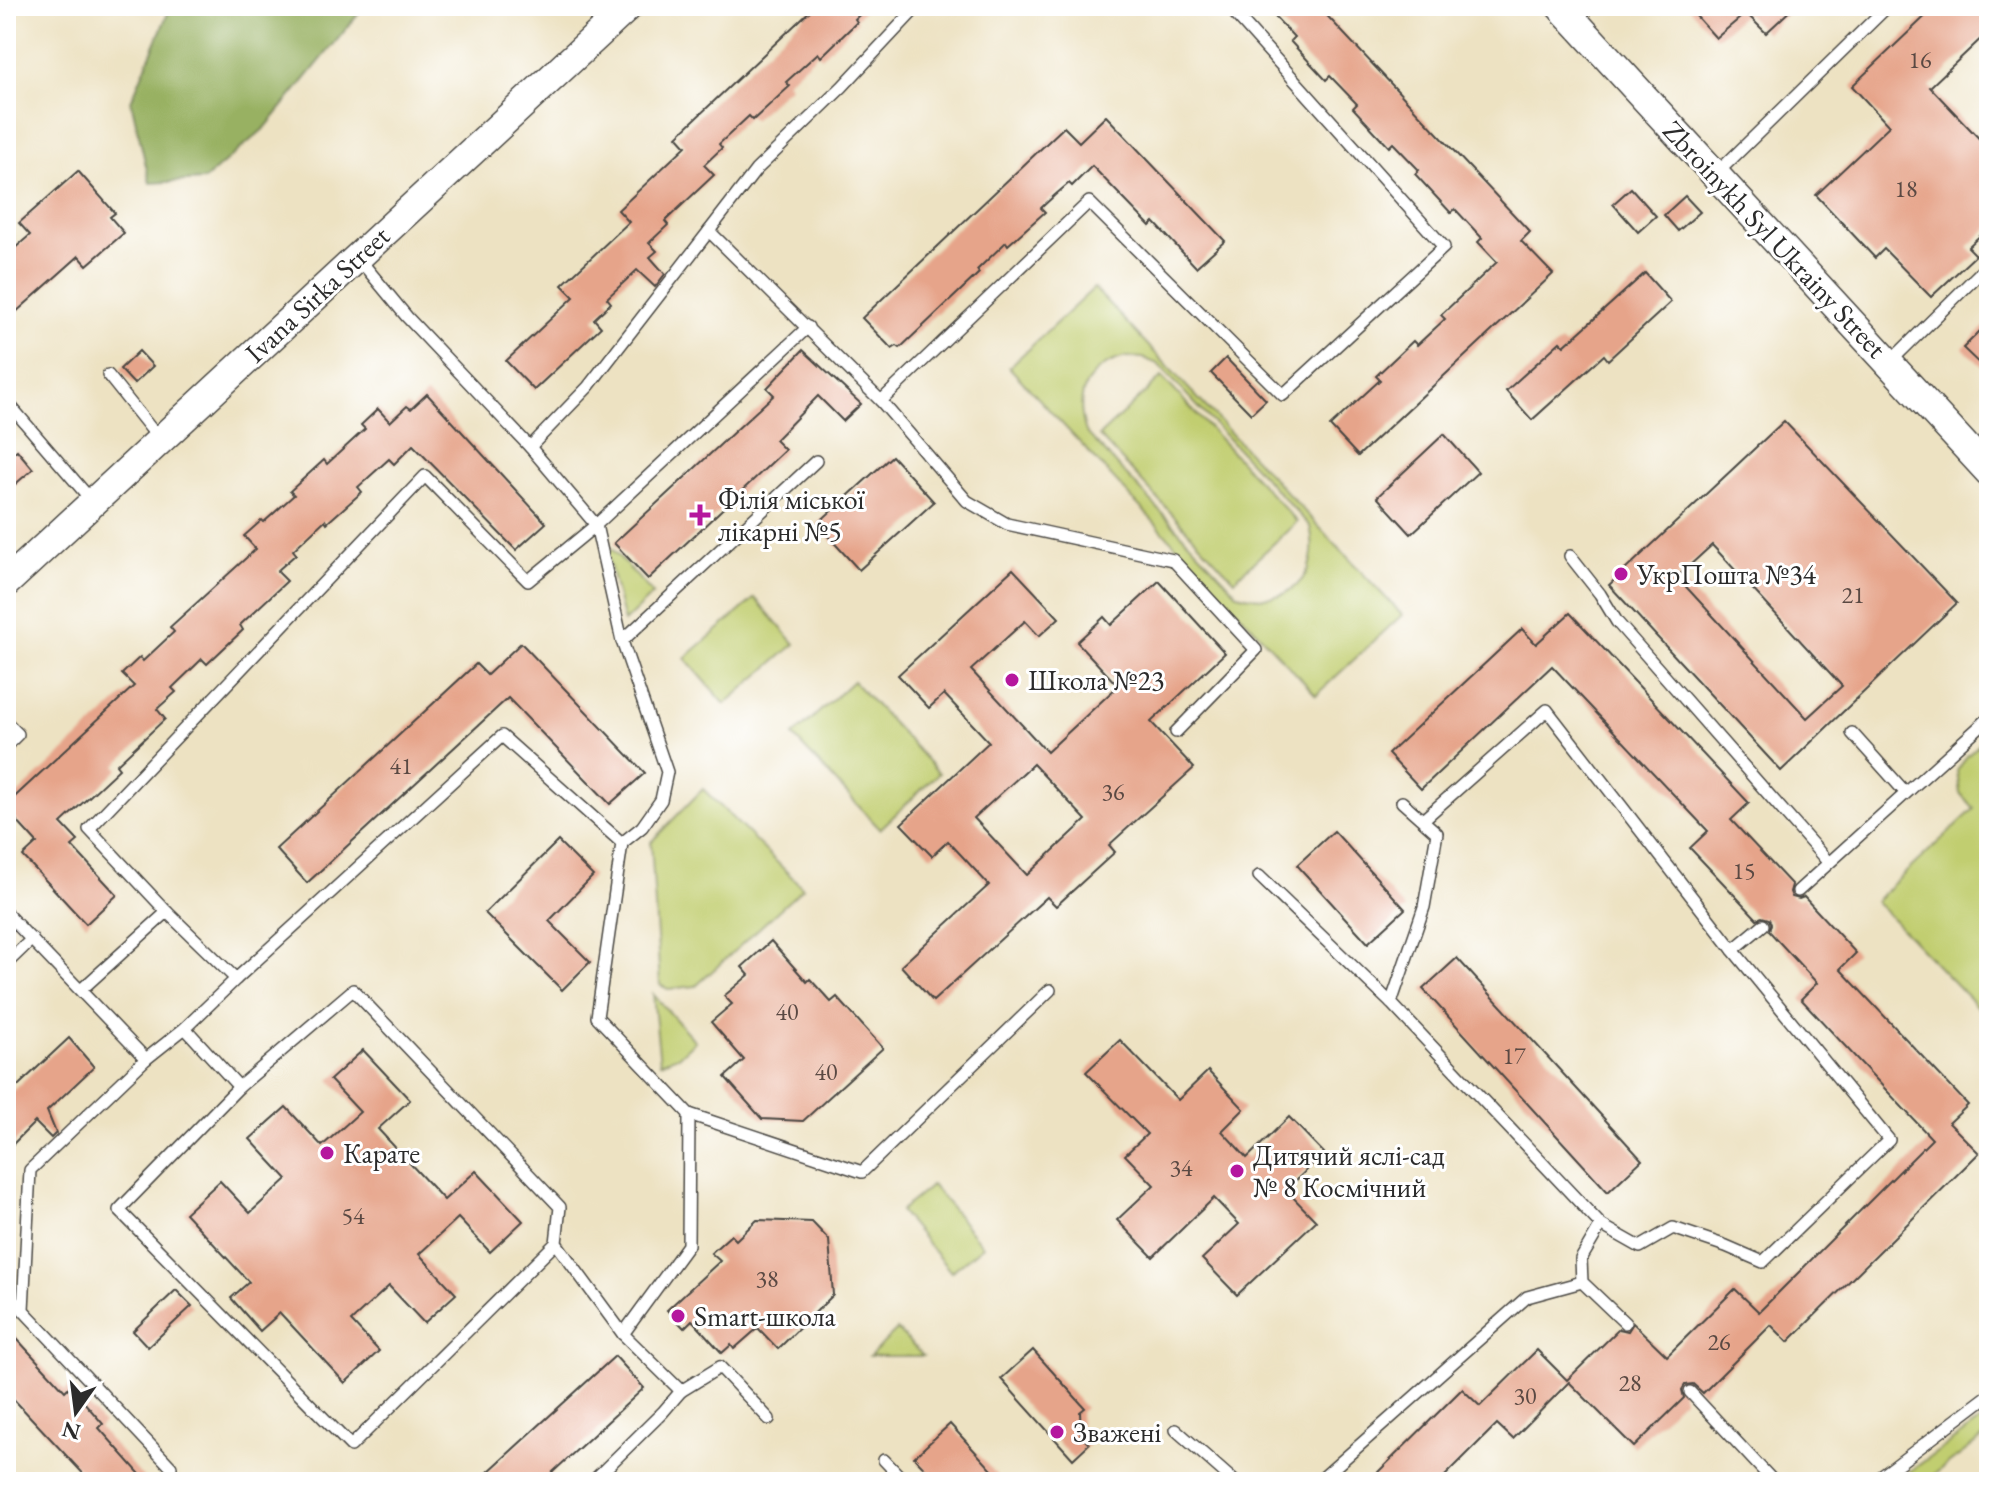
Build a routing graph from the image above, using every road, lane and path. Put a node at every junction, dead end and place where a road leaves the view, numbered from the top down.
1 (629, 6) edge
2 (918, 6) edge
3 (1560, 6) edge
4 (1888, 6) edge
5 (1231, 7) edge
6 (1715, 174) junction
7 (709, 231) junction
8 (358, 257) junction
9 (1989, 264) edge
10 (808, 327) junction
11 (1889, 364) junction
12 (108, 375) dead end
13 (6, 381) edge
14 (881, 401) junction
15 (160, 440) junction
16 (530, 447) junction
17 (816, 461) dead end
18 (1989, 472) edge
19 (93, 502) junction
20 (596, 525) junction
21 (1570, 556) dead end
22 (6, 583) edge
23 (622, 641) junction
24 (1989, 718) edge
25 (6, 722) edge
26 (1176, 732) dead end
27 (1852, 733) dead end
28 (6, 746) edge
29 (1905, 792) junction
30 (1402, 802) dead end
31 (1424, 819) junction
32 (622, 843) junction
33 (1828, 862) junction
34 (1259, 876) dead end
35 (1798, 891) dead end
36 (167, 912) junction
37 (6, 913) edge
38 (1763, 925) dead end
39 (32, 939) junction
40 (1733, 950) junction
41 (6, 964) edge
42 (236, 979) junction
43 (82, 989) junction
44 (1050, 990) dead end
45 (1391, 1003) junction
46 (185, 1028) junction
47 (146, 1059) junction
48 (239, 1087) junction
49 (689, 1114) junction
50 (1601, 1225) junction
51 (556, 1243) junction
52 (1582, 1282) junction
53 (1625, 1323) dead end
54 (623, 1334) junction
55 (681, 1391) junction
56 (1690, 1392) dead end
57 (1989, 1395) edge
58 (769, 1419) dead end
59 (1176, 1430) dead end
60 (884, 1460) dead end
61 (171, 1467) dead end
62 (592, 1482) edge
63 (905, 1482) edge
64 (1235, 1482) edge
65 (1318, 1482) edge
66 (1774, 1482) edge
67 (1874, 1482) edge

1 - 8 street, Ivana Sirka Street
2 - 7 lane
3 - 6 street, Zbroinykh Syl Ukrainy Street
4 - 6 lane
5 - 14 lane
6 - 11 street, Zbroinykh Syl Ukrainy Street
7 - 10 lane
7 - 16 lane
8 - 15 street, Ivana Sirka Street
8 - 16 lane
9 - 11 lane
10 - 14 lane
10 - 20 lane
11 - 18 street, Zbroinykh Syl Ukrainy Street
12 - 15 lane
13 - 19 lane
14 - 26 lane
15 - 19 street, Ivana Sirka Street
16 - 20 lane
17 - 23 lane
19 - 22 street, Ivana Sirka Street
20 - 23 lane
20 - 36 lane
21 - 33 lane
23 - 32 lane
24 - 29 lane
25 - 28 lane
27 - 29 lane
29 - 33 lane
30 - 31 lane
31 - 40 lane
31 - 45 lane
32 - 42 lane
32 - 49 lane
33 - 35 lane
34 - 45 lane
36 - 42 lane
36 - 43 lane
37 - 39 lane
38 - 40 lane
39 - 41 lane
39 - 43 lane
40 - 50 lane
42 - 46 lane
43 - 47 lane
44 - 49 lane
45 - 50 lane
46 - 47 lane
46 - 48 lane
47 - 61 lane
48 - 51 lane
48 - 51 lane
49 - 54 lane
50 - 52 lane
51 - 54 lane
52 - 53 lane
52 - 65 lane
54 - 55 lane
55 - 58 lane
55 - 62 lane
56 - 66 lane
57 - 67 lane
59 - 64 lane
60 - 63 lane

